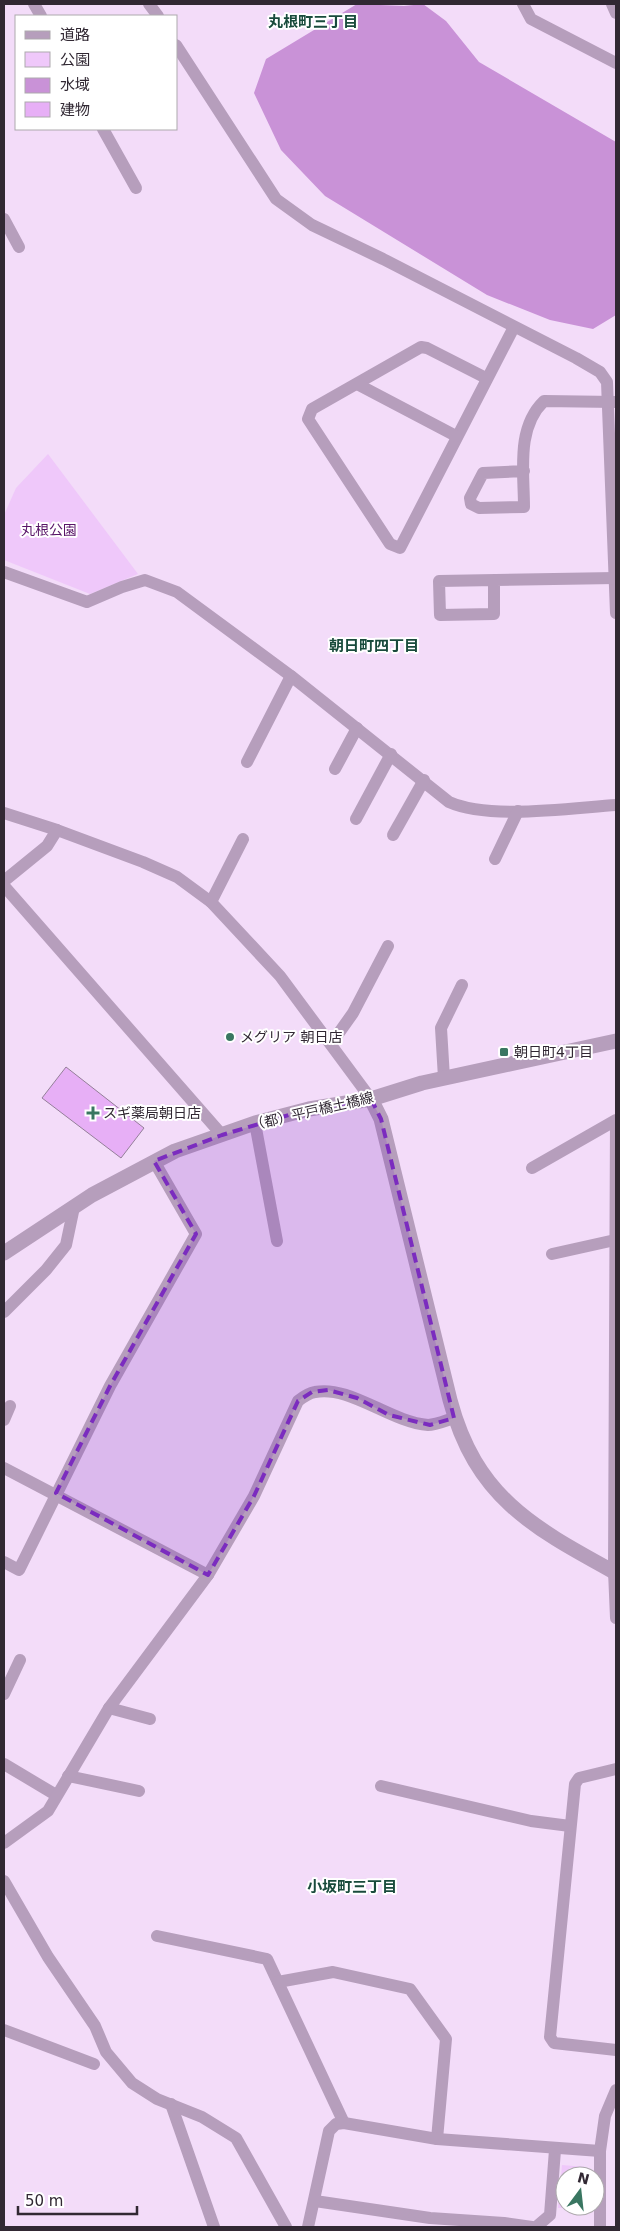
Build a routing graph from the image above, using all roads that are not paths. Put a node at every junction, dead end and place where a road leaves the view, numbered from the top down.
1 (34, 4) edge
2 (149, 4) edge
3 (523, 4) edge
4 (612, 4) edge
5 (616, 13) edge
6 (40, 15) edge
7 (157, 15) edge
8 (178, 48) edge
9 (616, 63) edge
10 (105, 130) edge
11 (136, 188) dead end
12 (4, 219) edge
13 (19, 247) dead end
14 (514, 327) junction
15 (486, 378) junction
16 (357, 384) junction
17 (612, 402) edge
18 (456, 436) junction
19 (524, 471) junction
20 (615, 511) edge
21 (4, 572) edge
22 (615, 578) junction
23 (494, 580) junction
24 (616, 614) edge
25 (291, 676) junction
26 (358, 728) junction
27 (391, 754) junction
28 (247, 762) dead end
29 (335, 769) dead end
30 (424, 780) junction
31 (616, 805) edge
32 (518, 811) junction
33 (4, 813) edge
34 (356, 819) dead end
35 (58, 830) junction
36 (393, 834) dead end
37 (243, 839) dead end
38 (495, 859) dead end
39 (4, 881) edge
40 (4, 886) edge
41 (211, 902) junction
42 (388, 946) dead end
43 (462, 984) dead end
44 (616, 1041) edge
45 (331, 1044) junction
46 (444, 1078) junction
47 (371, 1099) junction
48 (255, 1123) junction
49 (222, 1135) junction
50 (154, 1161) junction
51 (532, 1168) dead end
52 (616, 1201) edge
53 (74, 1207) junction
54 (615, 1240) edge
55 (278, 1241) dead end
56 (4, 1254) edge
57 (552, 1254) dead end
58 (4, 1312) edge
59 (615, 1371) edge
60 (10, 1406) dead end
61 (454, 1418) junction
62 (4, 1420) edge
63 (4, 1468) edge
64 (56, 1493) junction
65 (4, 1562) edge
66 (615, 1572) edge
67 (208, 1575) junction
68 (616, 1618) edge
69 (20, 1660) dead end
70 (4, 1694) edge
71 (109, 1708) junction
72 (150, 1719) dead end
73 (4, 1764) edge
74 (616, 1770) edge
75 (68, 1776) junction
76 (380, 1786) dead end
77 (139, 1791) dead end
78 (56, 1795) junction
79 (570, 1826) junction
80 (4, 1843) edge
81 (4, 1881) edge
82 (157, 1936) dead end
83 (278, 1982) junction
84 (4, 2030) edge
85 (616, 2050) edge
86 (94, 2064) dead end
87 (616, 2090) edge
88 (171, 2104) junction
89 (344, 2123) junction
90 (437, 2139) junction
91 (555, 2150) junction
92 (600, 2151) junction
93 (315, 2201) junction
94 (214, 2227) edge
95 (286, 2227) edge
96 (308, 2227) edge
97 (532, 2227) edge
98 (536, 2227) edge
99 (600, 2227) edge

1 - 6 street
2 - 7 street
3 - 9 street
4 - 5 street
8 - 14 street
10 - 11 street
12 - 13 street
14 - 15 street
14 - 17 street
15 - 16 street
15 - 18 street
16 - 18 street
16 - 18 street
17 - 19 street
17 - 20 street
19 - 19 street
20 - 22 street
21 - 25 street
22 - 23 street
22 - 24 street
23 - 23 street
25 - 26 street
25 - 28 street
26 - 27 street
26 - 29 street
27 - 30 street
27 - 34 street
30 - 32 street
30 - 36 street
31 - 32 street
32 - 38 street
33 - 35 street
35 - 39 street
35 - 41 street
37 - 41 street
40 - 49 street
41 - 45 street
42 - 45 street
43 - 46 street
44 - 46 street, （都）平戸橋土橋線
45 - 47 street
46 - 47 street, （都）平戸橋土橋線
47 - 48 street, （都）平戸橋土橋線
47 - 61 street
48 - 49 street, （都）平戸橋土橋線
48 - 55 street
49 - 50 street, （都）平戸橋土橋線
50 - 53 street, （都）平戸橋土橋線
50 - 64 street
51 - 52 street
52 - 54 street
53 - 56 street, （都）平戸橋土橋線
53 - 58 street
54 - 57 street
54 - 59 street
59 - 66 street
60 - 62 street
61 - 66 street
61 - 67 street
63 - 64 street
64 - 65 street
64 - 67 street
66 - 68 street
67 - 71 street
69 - 70 street
71 - 72 street
71 - 75 street
73 - 78 street
74 - 79 street
75 - 77 street
75 - 78 street
76 - 79 street
78 - 80 street
79 - 85 street
81 - 88 street
82 - 83 street
83 - 89 street
83 - 90 street
84 - 86 street
87 - 92 street
88 - 94 street
88 - 95 street
89 - 90 street
89 - 93 street
90 - 91 street
91 - 92 street
91 - 98 street
92 - 99 street
93 - 96 street
93 - 97 street

